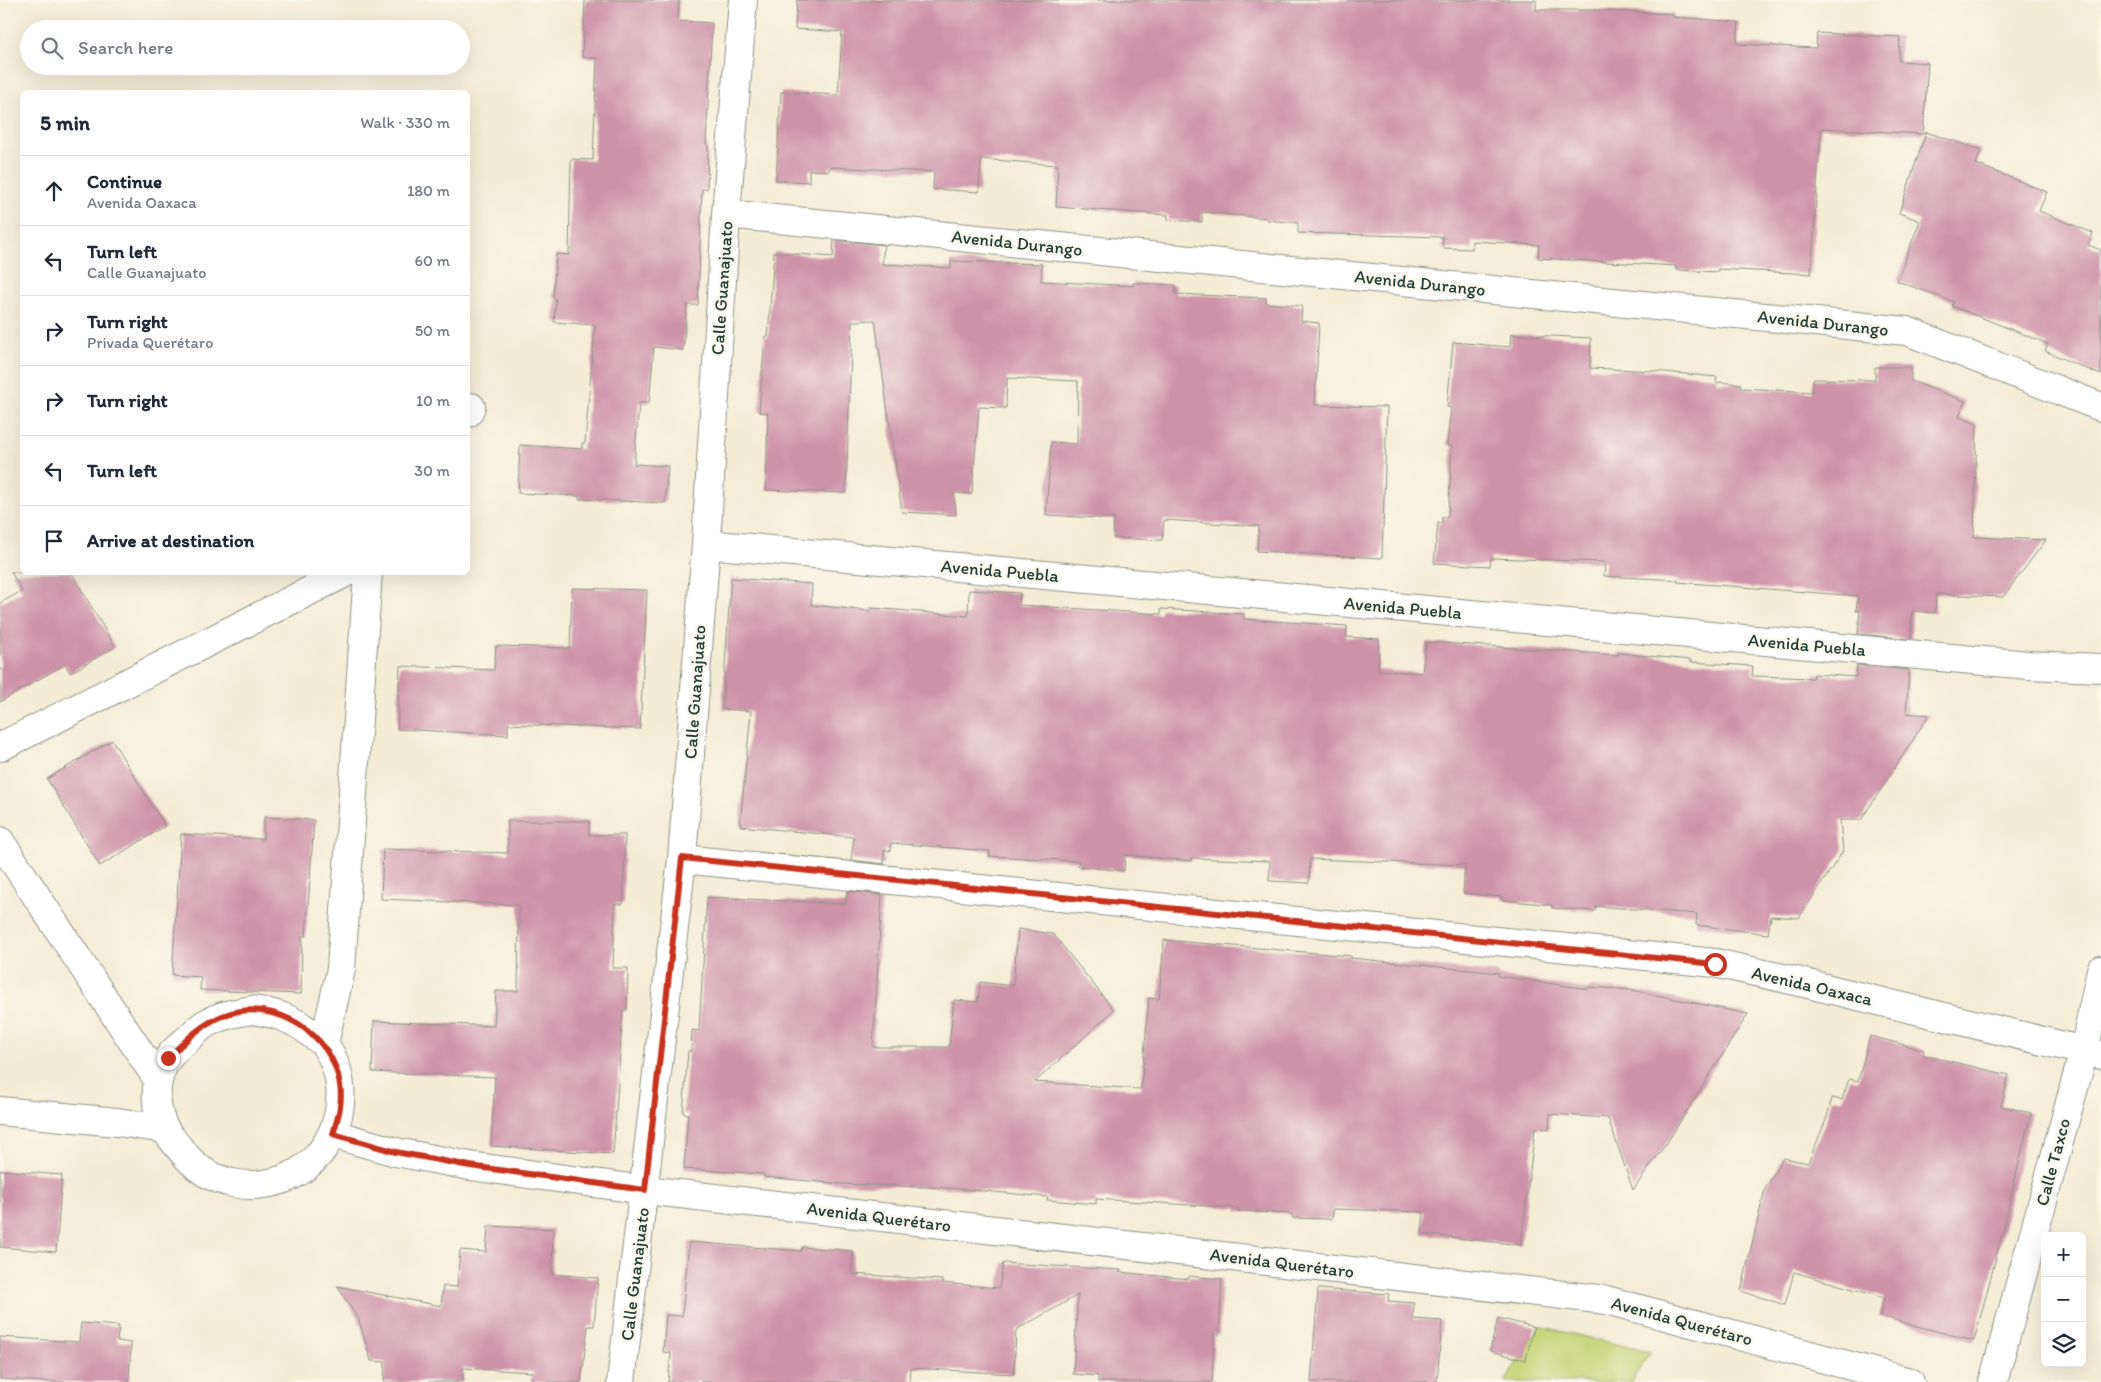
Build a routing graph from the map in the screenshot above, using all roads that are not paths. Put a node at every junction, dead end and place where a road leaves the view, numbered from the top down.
1 (743, 0) edge
2 (726, 214) junction
3 (2101, 407) edge
4 (706, 544) junction
5 (341, 575) edge
6 (368, 575) edge
7 (2101, 668) edge
8 (0, 747) edge
9 (0, 841) edge
10 (682, 858) junction
11 (2101, 970) edge
12 (324, 1044) junction
13 (2092, 1053) edge
14 (158, 1080) junction
15 (0, 1112) edge
16 (165, 1129) junction
17 (333, 1134) junction
18 (645, 1190) junction
19 (622, 1382) edge
20 (1910, 1382) edge
21 (1993, 1382) edge

1 - 2 street, Calle Guanajuato
2 - 3 street, Avenida Durango
2 - 4 street, Calle Guanajuato
4 - 7 street, Avenida Puebla
4 - 10 street, Calle Guanajuato
5 - 8 street
6 - 12 street
9 - 14 street
10 - 13 street, Avenida Oaxaca
10 - 18 street, Calle Guanajuato
11 - 13 street, Calle Taxco
12 - 14 street
12 - 17 street
13 - 21 street, Calle Taxco
14 - 16 street
15 - 16 street
16 - 17 street
17 - 18 street, Avenida Querétaro
18 - 19 street, Calle Guanajuato
18 - 20 street, Avenida Querétaro

